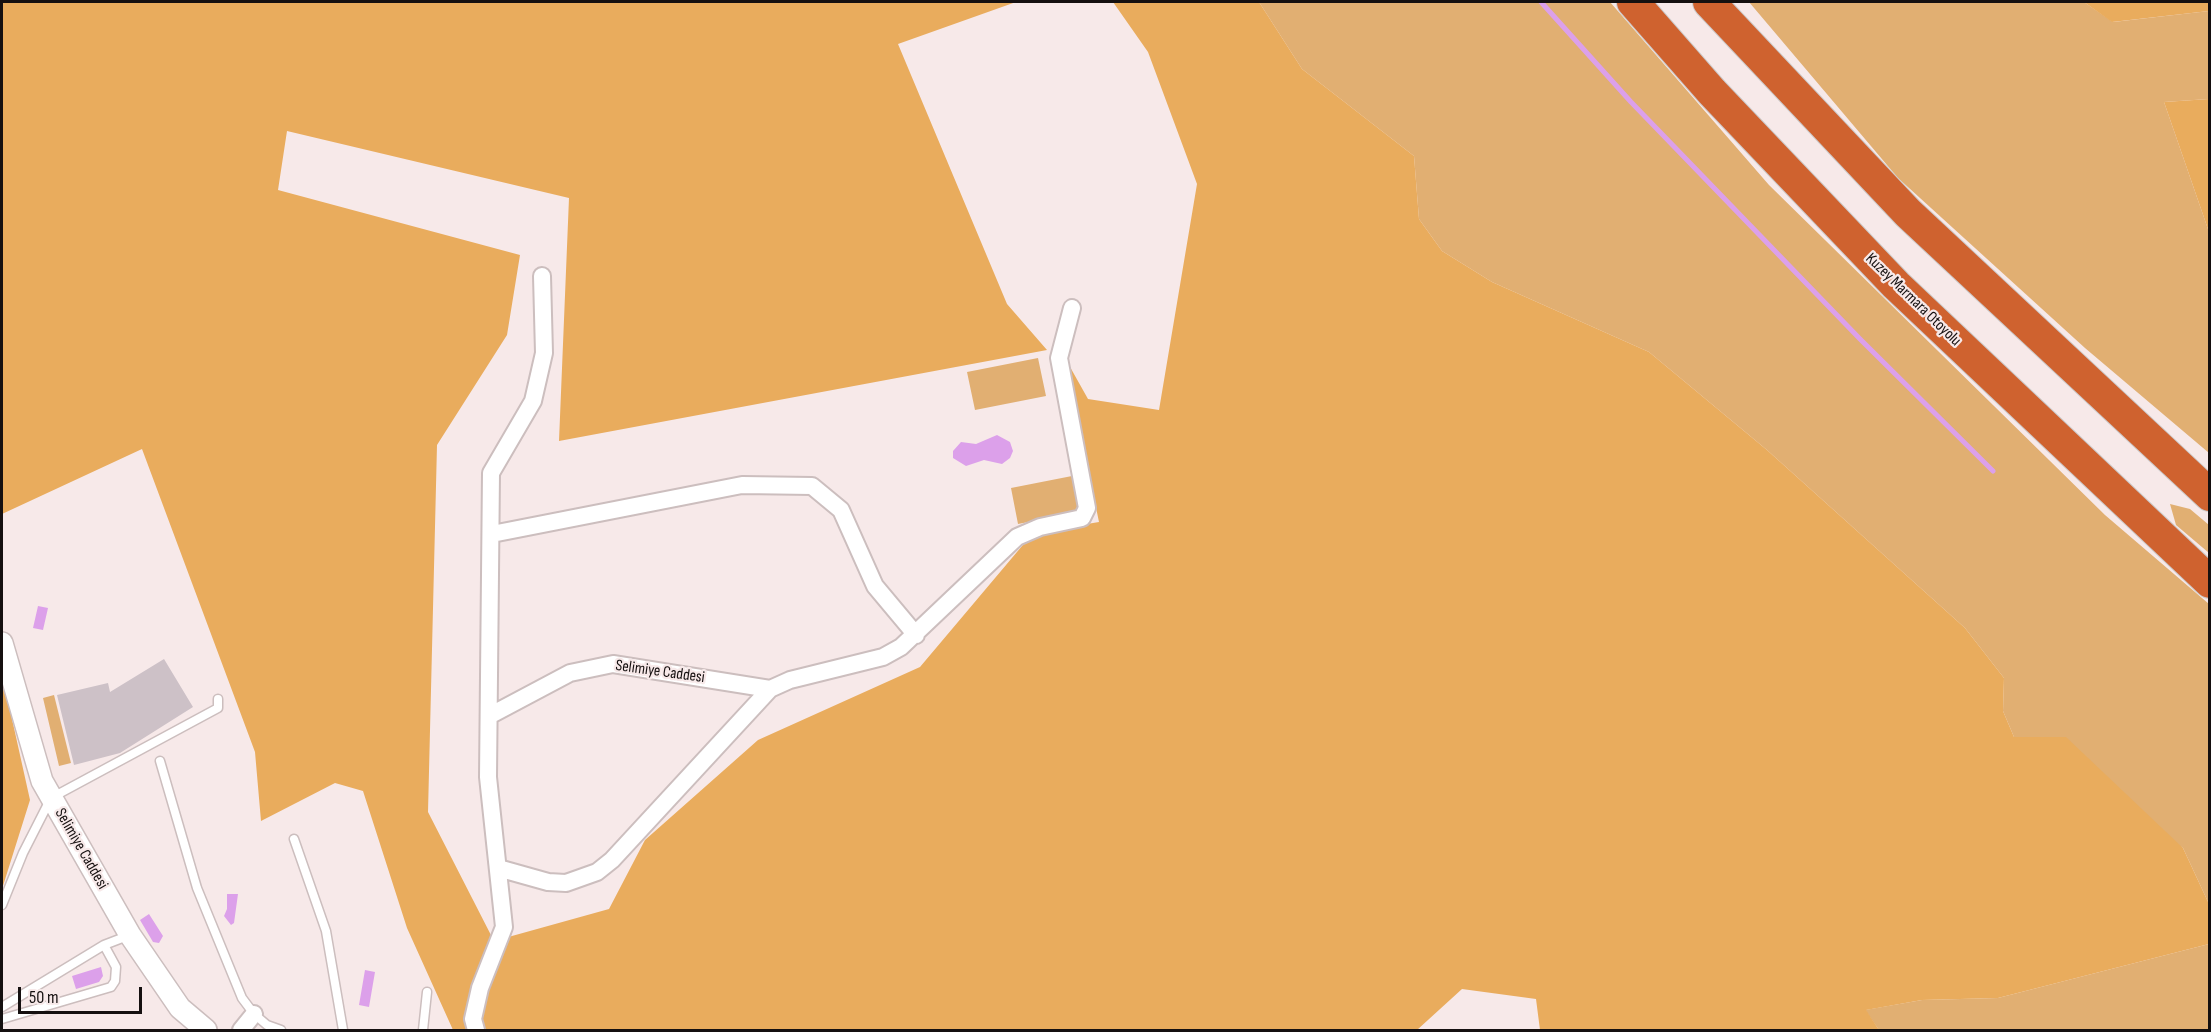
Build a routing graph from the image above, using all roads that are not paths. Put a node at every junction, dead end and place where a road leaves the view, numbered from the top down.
1 (1633, 2) edge
2 (1709, 2) edge
3 (542, 276) dead end
4 (1072, 308) dead end
5 (2210, 495) edge
6 (492, 534) junction
7 (2210, 582) edge
8 (915, 636) junction
9 (2, 643) edge
10 (770, 689) junction
11 (218, 699) dead end
12 (489, 716) junction
13 (160, 760) dead end
14 (51, 798) junction
15 (294, 839) dead end
16 (498, 868) junction
17 (2, 905) edge
18 (130, 935) junction
19 (104, 945) junction
20 (427, 992) dead end
21 (14, 999) junction
22 (2, 1006) edge
23 (21, 1013) junction
24 (254, 1014) junction
25 (2, 1019) edge
26 (206, 1030) edge
27 (241, 1030) edge
28 (281, 1030) edge
29 (343, 1030) edge
30 (423, 1030) edge
31 (476, 1030) edge

1 - 7 highway, Kuzey Marmara Otoyolu
2 - 5 highway
3 - 6 street
4 - 8 street
6 - 8 street
6 - 12 street
8 - 10 street
9 - 14 street, Selimiye Caddesi
10 - 12 street, Selimiye Caddesi
10 - 16 street
11 - 14 lane
12 - 16 street
13 - 24 lane
14 - 17 lane
14 - 18 street, Selimiye Caddesi
15 - 29 lane
16 - 31 street
18 - 19 lane
18 - 26 street, Selimiye Caddesi
19 - 21 lane
19 - 23 lane
20 - 30 lane
21 - 22 lane
21 - 23 lane
23 - 25 lane
24 - 27 street
24 - 28 lane

